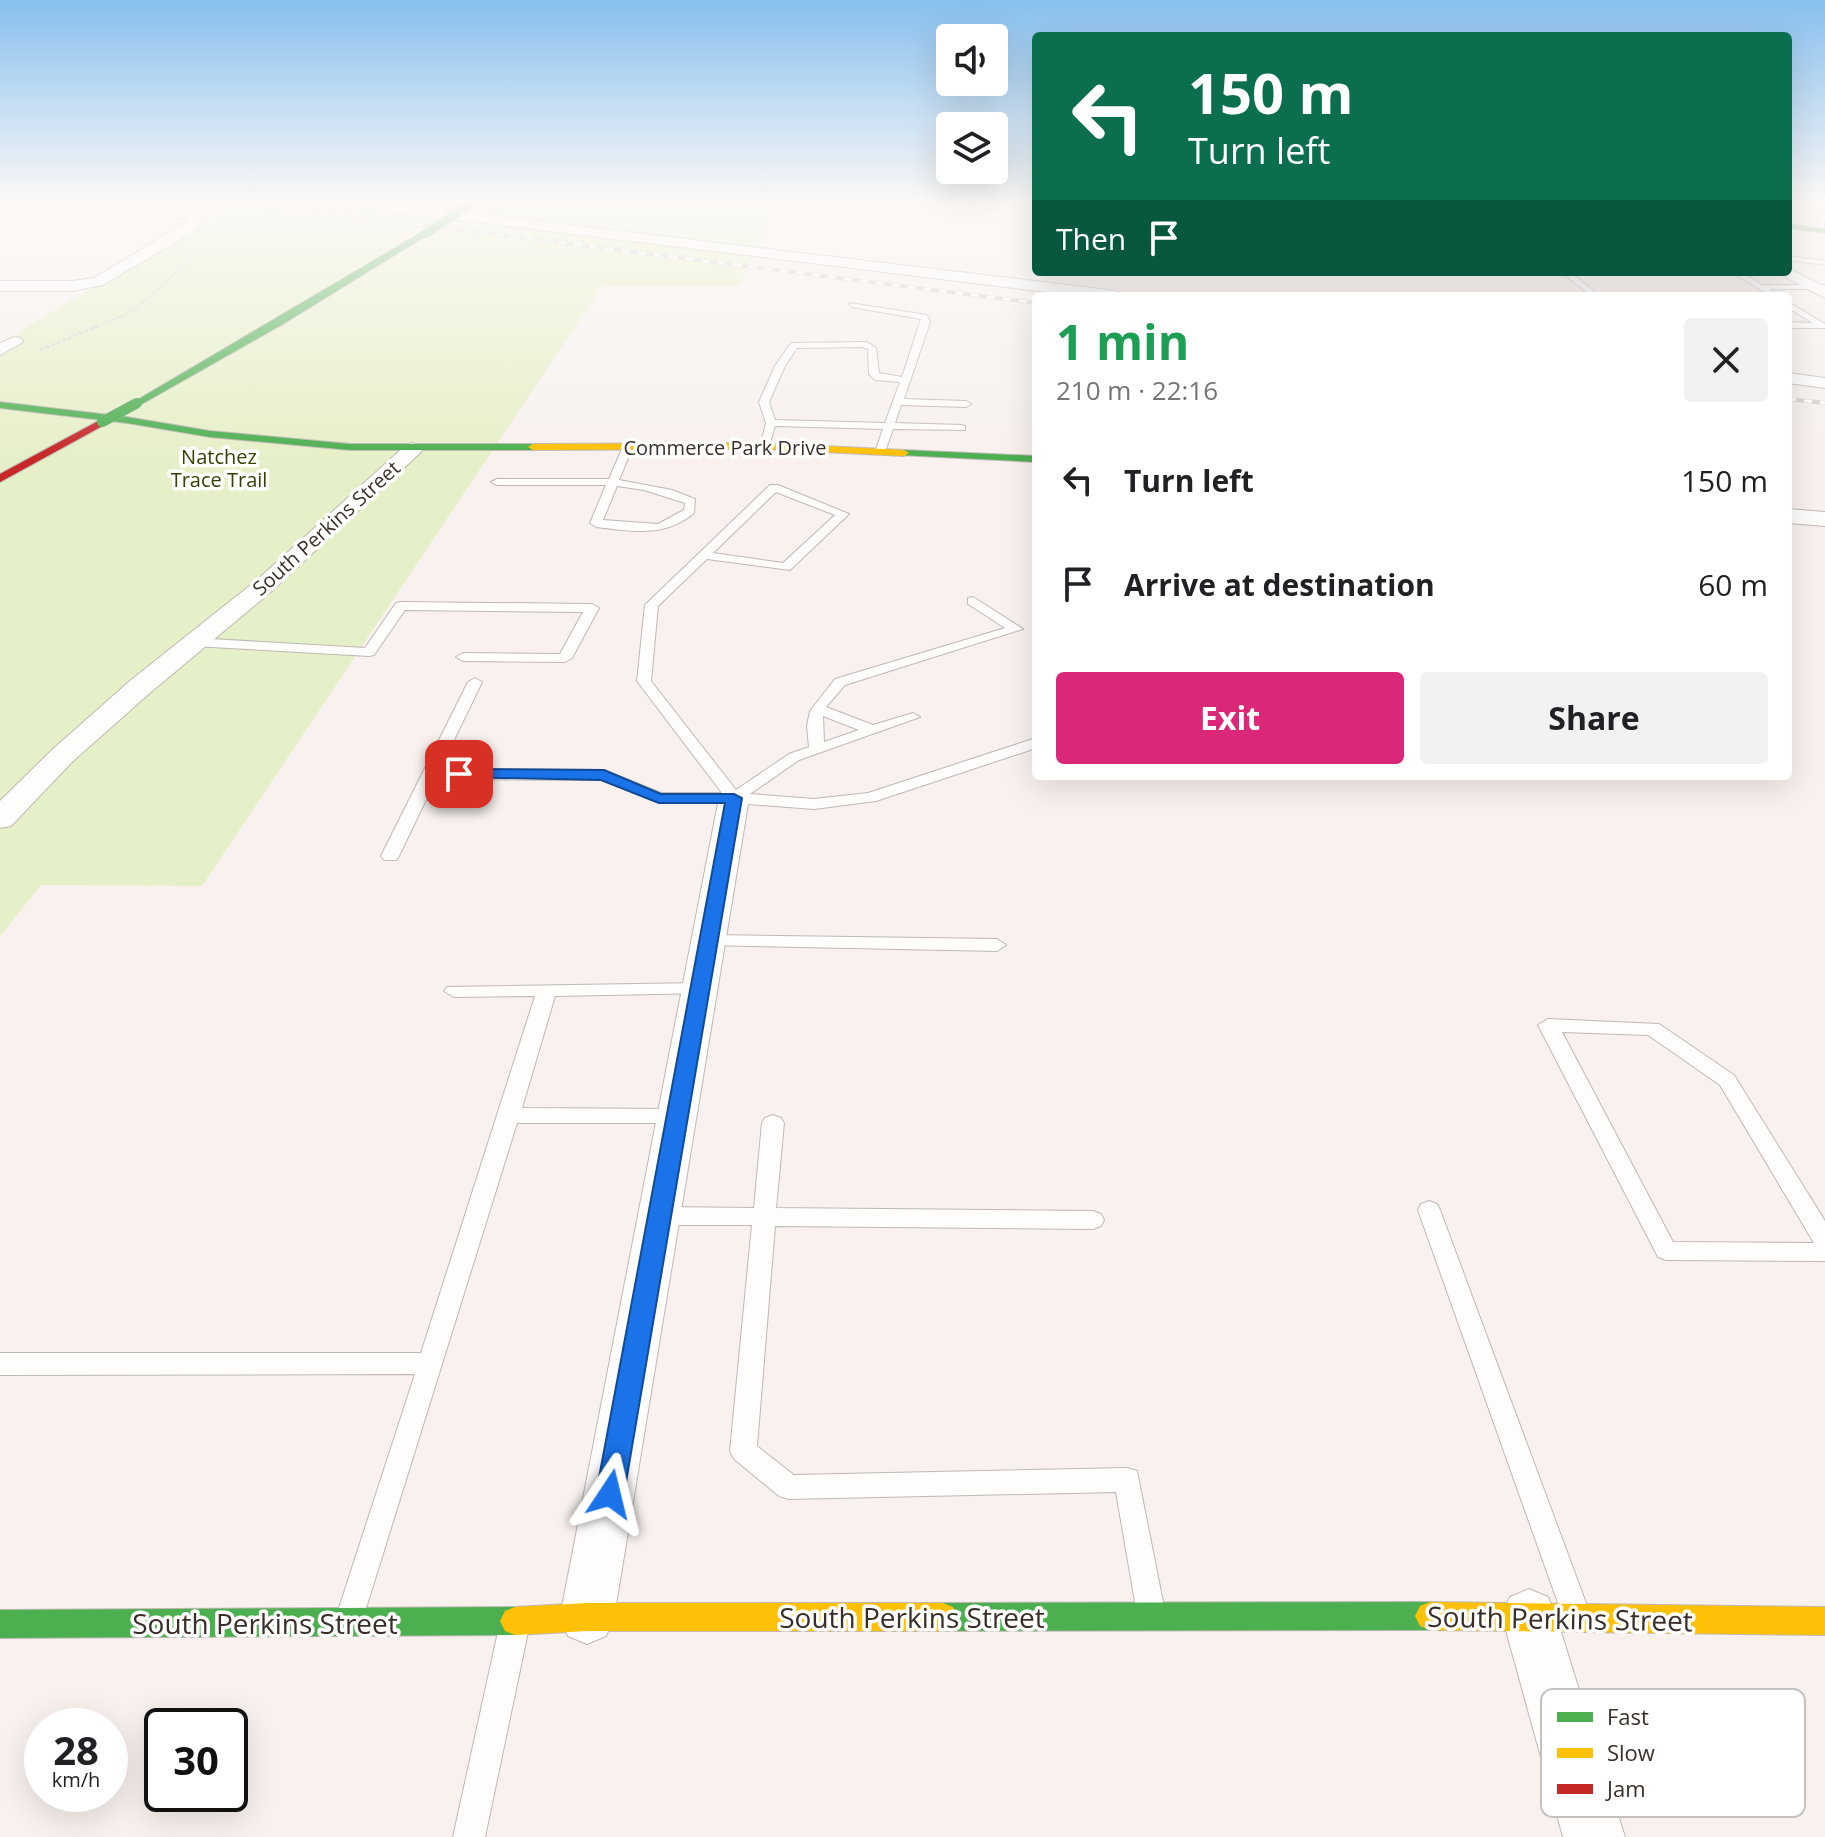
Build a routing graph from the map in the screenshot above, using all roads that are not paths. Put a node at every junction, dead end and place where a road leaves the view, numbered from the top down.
1 (0, 286) edge
2 (23, 286) edge
3 (340, 286) edge
4 (1032, 286) edge
5 (1761, 287) joint
6 (1822, 289) edge
7 (1084, 292) edge
8 (1769, 292) edge
9 (852, 305) dead end
10 (1792, 307) edge
11 (1792, 325) edge
12 (1792, 379) edge
13 (905, 380) junction
14 (1825, 383) edge
15 (898, 402) junction
16 (966, 404) dead end
17 (0, 405) edge
18 (771, 423) junction
19 (891, 425) junction
20 (961, 428) dead end
21 (628, 446) junction
22 (764, 446) junction
23 (413, 449) junction
24 (881, 449) junction
25 (1032, 459) edge
26 (0, 479) edge
27 (497, 482) dead end
28 (613, 482) junction
29 (1792, 516) edge
30 (1825, 519) edge
31 (704, 555) junction
32 (973, 601) dead end
33 (194, 642) junction
34 (463, 657) dead end
35 (475, 682) dead end
36 (818, 709) junction
37 (913, 717) dead end
38 (871, 730) junction
39 (1032, 744) edge
40 (817, 747) junction
41 (431, 774) junction
42 (734, 798) junction
43 (0, 819) edge
44 (390, 856) dead end
45 (710, 941) junction
46 (997, 945) dead end
47 (701, 989) junction
48 (547, 990) junction
49 (454, 991) dead end
50 (509, 1115) junction
51 (679, 1116) junction
52 (773, 1123) dead end
53 (1429, 1210) dead end
54 (766, 1215) junction
55 (662, 1216) junction
56 (1093, 1220) dead end
57 (1825, 1241) edge
58 (1825, 1252) edge
59 (430, 1363) junction
60 (0, 1364) edge
61 (587, 1617) junction
62 (1152, 1617) junction
63 (1553, 1617) junction
64 (515, 1621) junction
65 (1825, 1621) edge
66 (348, 1622) junction
67 (0, 1624) edge
68 (1566, 1689) edge
69 (1590, 1817) edge
70 (469, 1837) edge
71 (1594, 1837) edge

1 - 2 street
3 - 26 street, bridge
4 - 7 street
5 - 6 lane
5 - 8 lane
9 - 13 lane
10 - 11 lane
12 - 14 street
13 - 15 lane
13 - 18 lane
15 - 16 lane
15 - 19 lane
17 - 23 street, South Perkins Street
18 - 19 lane
18 - 22 lane
19 - 20 lane
19 - 24 lane
21 - 22 street, Commerce Park Drive
21 - 23 street, Commerce Park Drive
21 - 28 lane
22 - 24 street, Commerce Park Drive
23 - 33 street, South Perkins Street
24 - 25 street, Commerce Park Drive
27 - 28 lane
28 - 28 lane
29 - 30 street
31 - 31 lane
31 - 42 lane
32 - 36 lane
33 - 34 lane
33 - 43 street, South Perkins Street
35 - 41 lane
36 - 38 lane
36 - 40 lane
37 - 38 lane
38 - 40 lane
39 - 42 lane
40 - 42 lane
41 - 42 lane
41 - 44 lane
42 - 45 street
45 - 46 lane
45 - 47 street
47 - 48 lane
47 - 51 street
48 - 49 lane
48 - 50 lane
50 - 51 lane
50 - 59 lane
51 - 55 street
52 - 54 lane
53 - 63 lane
54 - 55 lane
54 - 56 lane
54 - 62 lane
55 - 61 street
57 - 58 lane
59 - 60 lane
59 - 66 lane
61 - 62 street, South Perkins Street
61 - 64 street, South Perkins Street
62 - 63 street, South Perkins Street
63 - 65 street, South Perkins Street
63 - 68 street
64 - 66 street, South Perkins Street
64 - 70 lane
66 - 67 street, South Perkins Street
69 - 71 street

